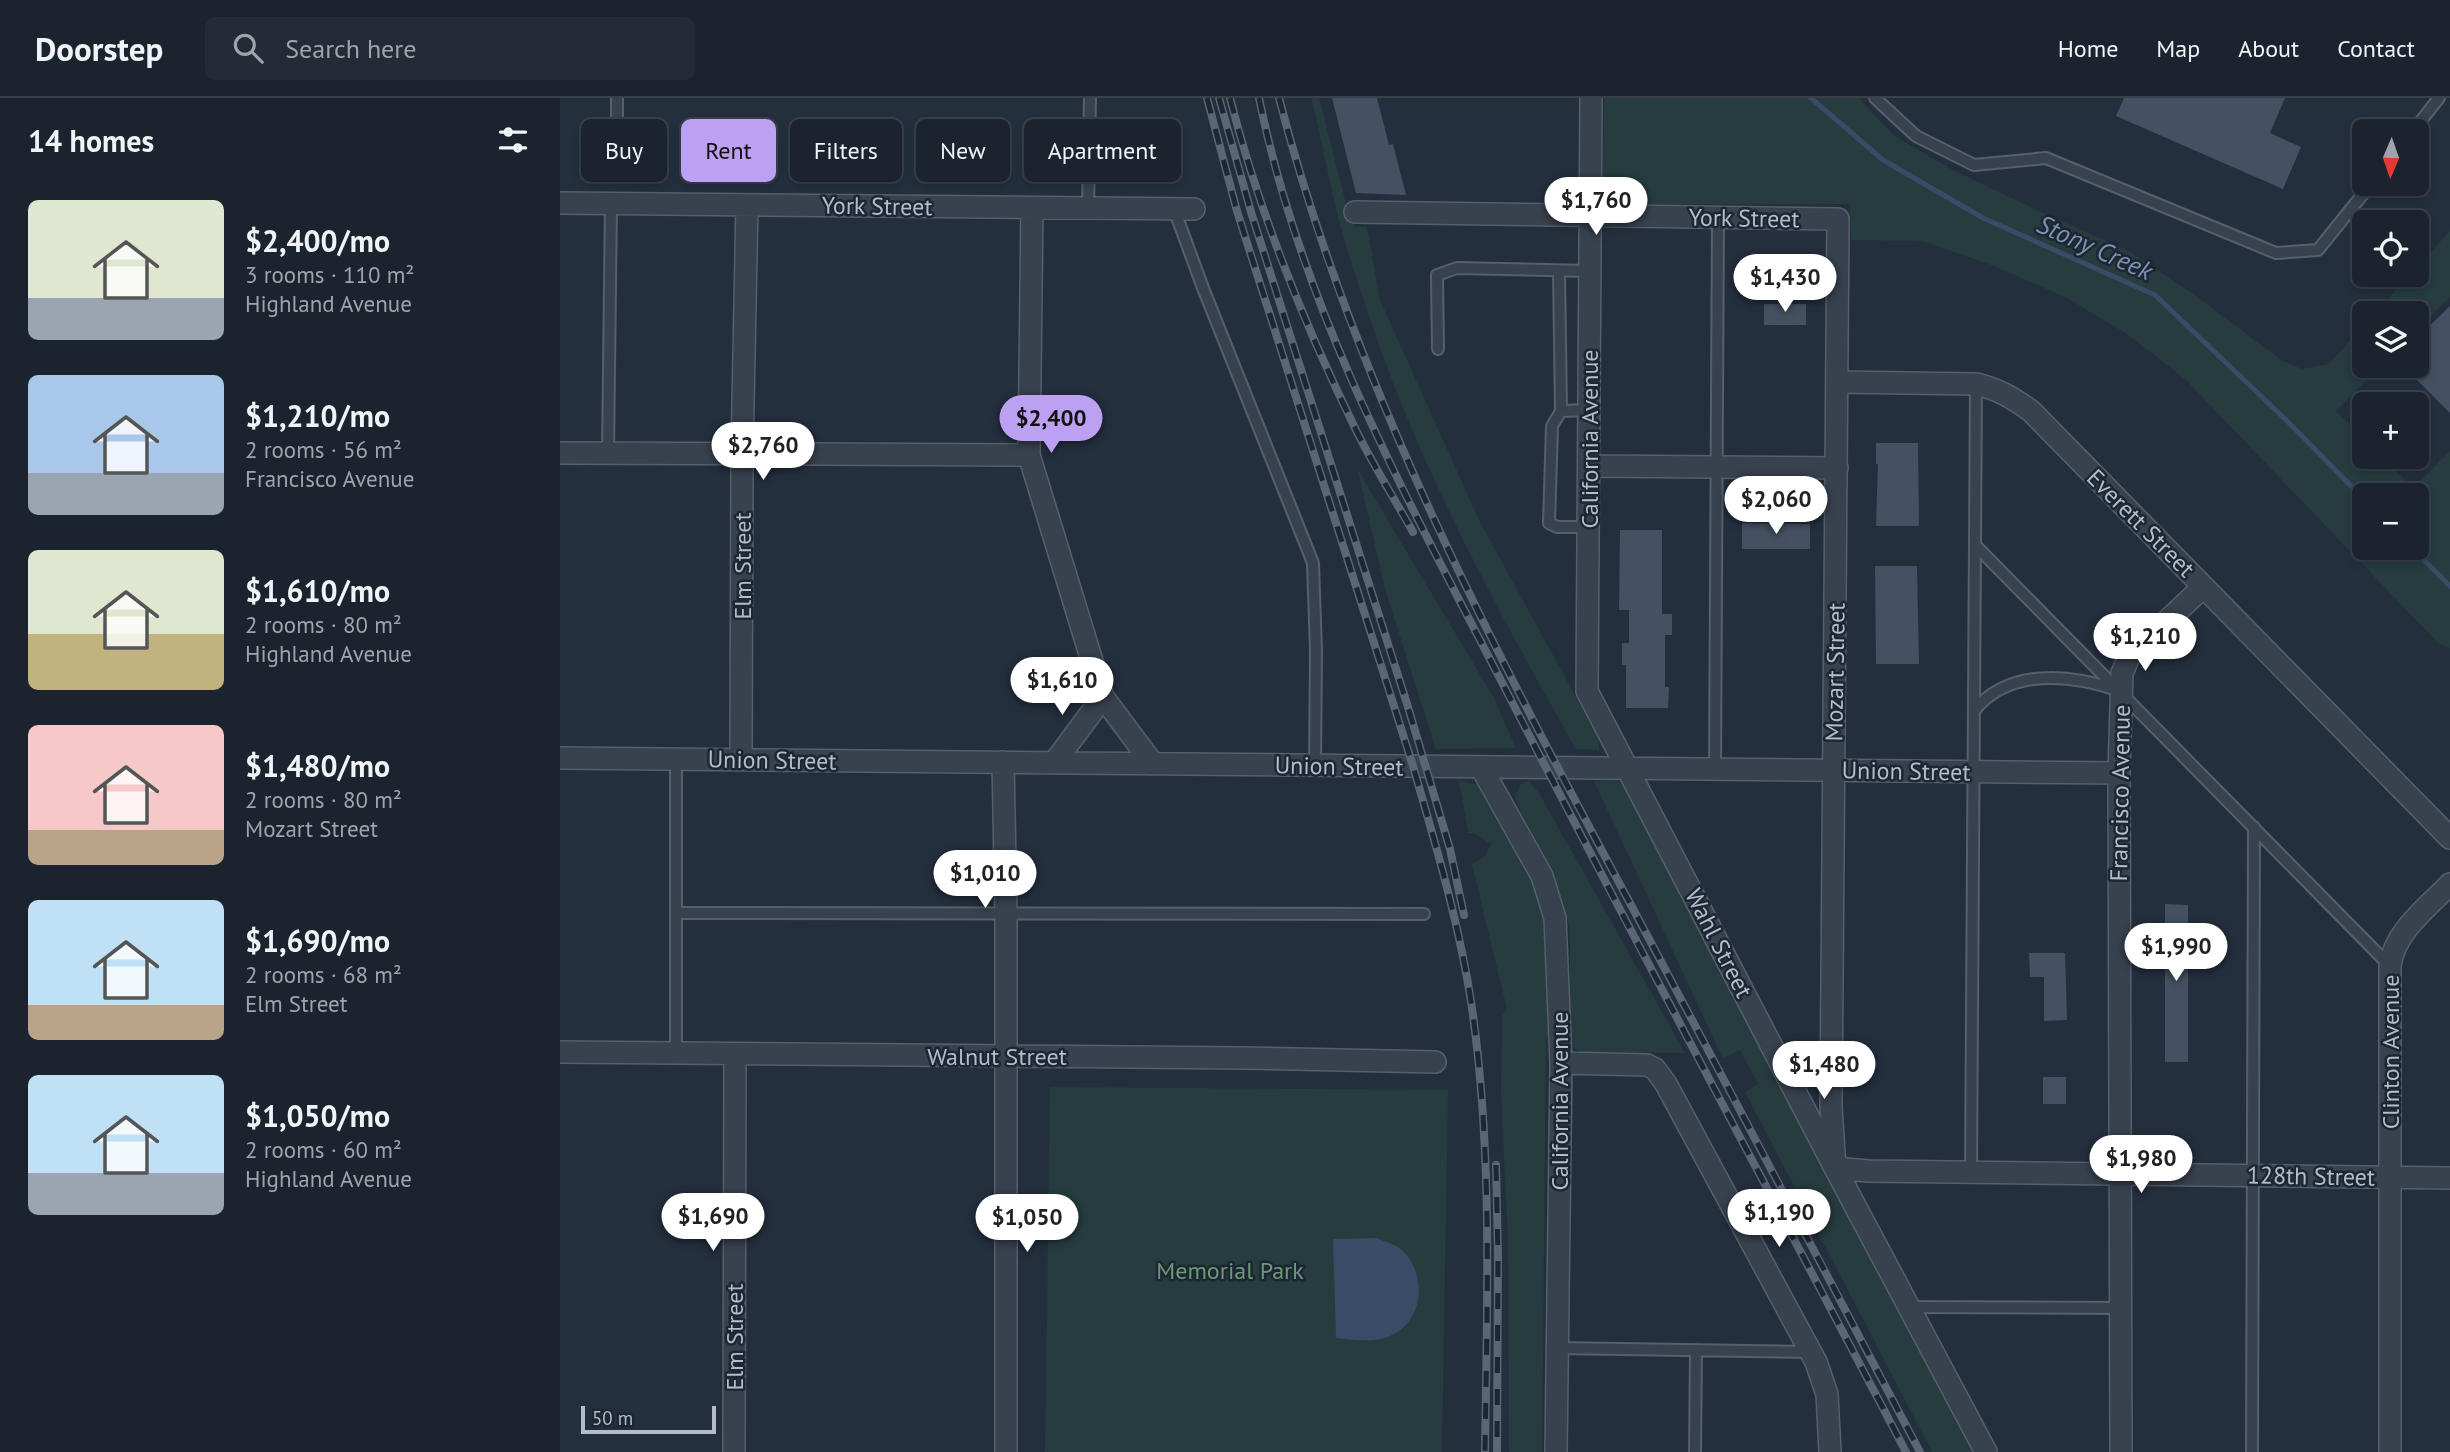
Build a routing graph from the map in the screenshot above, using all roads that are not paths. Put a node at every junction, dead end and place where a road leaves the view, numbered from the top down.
1 (617, 98) edge
2 (1090, 98) edge
3 (1591, 98) edge
4 (1875, 98) edge
5 (2439, 98) edge
6 (617, 119) edge
7 (2422, 119) edge
8 (2361, 196) edge
9 (560, 203) edge
10 (611, 203) junction
11 (747, 205) junction
12 (1032, 208) junction
13 (1088, 208) junction
14 (1184, 209) joint
15 (1355, 212) dead end
16 (1589, 216) junction
17 (1718, 217) junction
18 (1838, 219) joint
19 (1559, 271) junction
20 (1589, 271) junction
21 (1437, 349) dead end
22 (1838, 382) junction
23 (1976, 384) junction
24 (1590, 410) junction
25 (1560, 411) junction
26 (560, 453) edge
27 (608, 453) junction
28 (743, 453) junction
29 (1029, 455) junction
30 (1590, 466) junction
31 (1717, 467) junction
32 (1837, 468) junction
33 (1588, 527) junction
34 (1975, 545) junction
35 (2203, 587) junction
36 (2121, 691) junction
37 (1103, 697) junction
38 (1974, 711) junction
39 (560, 758) edge
40 (676, 759) junction
41 (741, 760) junction
42 (1003, 762) junction
43 (1054, 762) junction
44 (1153, 764) junction
45 (1315, 765) junction
46 (1481, 767) junction
47 (1629, 768) junction
48 (1715, 769) junction
49 (1833, 771) junction
50 (1974, 772) junction
51 (2119, 773) junction
52 (2254, 827) junction
53 (2450, 838) edge
54 (2450, 884) edge
55 (676, 913) junction
56 (1006, 914) junction
57 (1424, 914) dead end
58 (2390, 966) junction
59 (560, 1052) edge
60 (676, 1054) junction
61 (735, 1054) junction
62 (1006, 1057) junction
63 (1434, 1062) dead end
64 (1561, 1063) junction
65 (1835, 1168) junction
66 (1970, 1172) junction
67 (2120, 1174) junction
68 (2253, 1175) junction
69 (2390, 1177) junction
70 (2450, 1178) edge
71 (1909, 1307) junction
72 (2120, 1308) junction
73 (1557, 1348) junction
74 (1696, 1350) junction
75 (1810, 1352) junction
76 (734, 1452) edge
77 (1006, 1452) edge
78 (1556, 1452) edge
79 (1695, 1452) edge
80 (1829, 1452) edge
81 (1986, 1452) edge
82 (2120, 1452) edge
83 (2252, 1452) edge
84 (2390, 1452) edge

1 - 6 lane
2 - 13 lane
3 - 16 street, California Avenue
4 - 8 lane
5 - 7 lane
9 - 10 street, York Street
10 - 11 street, York Street
10 - 27 lane
11 - 12 street, York Street
11 - 28 street, Elm Street
12 - 13 street, York Street
12 - 29 street
13 - 14 street, York Street
14 - 45 lane
15 - 16 street, York Street
16 - 17 street, York Street
16 - 20 street, California Avenue
17 - 18 street, York Street
17 - 31 lane
18 - 22 street, Mozart Street
19 - 20 lane
19 - 21 lane
19 - 25 lane
20 - 24 street, California Avenue
22 - 23 street, Everett Street
22 - 32 street, Mozart Street
23 - 34 lane
23 - 35 street, Everett Street
24 - 25 lane
24 - 30 street, California Avenue
25 - 33 lane
26 - 27 street
27 - 28 street
28 - 29 street
28 - 41 street, Elm Street
29 - 37 street
30 - 31 street
30 - 33 street, California Avenue
31 - 32 street
31 - 48 lane
32 - 49 street, Mozart Street
33 - 47 street, California Avenue
34 - 36 lane
34 - 38 lane
35 - 36 street, Francisco Avenue
35 - 53 street, Everett Street
36 - 38 lane
36 - 51 street, Francisco Avenue
36 - 52 lane
37 - 43 street
37 - 44 street
38 - 50 lane
39 - 40 street, Union Street
40 - 41 street, Union Street
40 - 55 lane
41 - 42 street, Union Street
42 - 43 street, Union Street
42 - 56 street
43 - 44 street, Union Street
44 - 45 street, Union Street
45 - 46 street, Union Street
46 - 47 street, Union Street
46 - 64 street, California Avenue
47 - 48 street, Union Street
47 - 65 street, Wahl Street
48 - 49 street, Union Street
49 - 50 street, Union Street
49 - 65 street, Mozart Street
50 - 51 street, Union Street
50 - 66 lane
51 - 67 street, Francisco Avenue
52 - 58 lane
52 - 68 lane
54 - 58 street, Clinton Avenue
55 - 56 lane
55 - 60 lane
56 - 57 lane
56 - 62 street
58 - 69 street, Clinton Avenue
59 - 60 street, Walnut Street
60 - 61 street, Walnut Street
61 - 62 street, Walnut Street
61 - 76 street, Elm Street
62 - 63 street, Walnut Street
62 - 77 street
64 - 73 street, California Avenue
64 - 75 street
65 - 66 street, 128th Street
65 - 71 street, Wahl Street
66 - 67 street, 128th Street
67 - 68 street, 128th Street
67 - 72 street, Francisco Avenue
68 - 69 street, 128th Street
68 - 83 lane
69 - 70 street, 128th Street
69 - 84 street, Clinton Avenue
71 - 72 lane
71 - 81 street, Wahl Street
72 - 82 street, Francisco Avenue
73 - 74 lane
73 - 78 street, California Avenue
74 - 75 lane
74 - 79 lane
75 - 80 street

